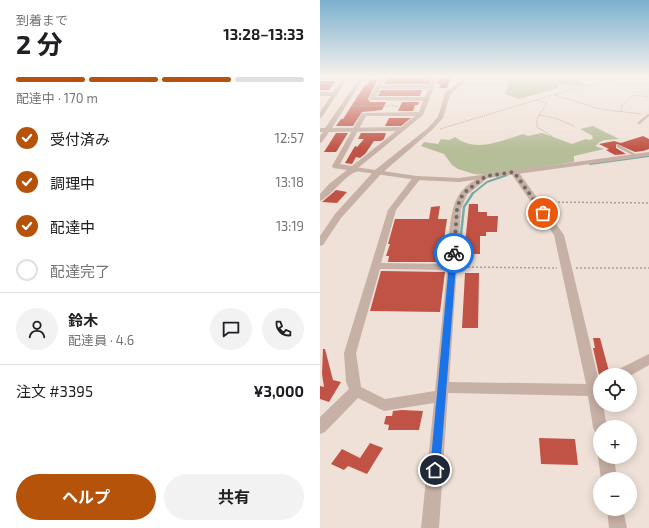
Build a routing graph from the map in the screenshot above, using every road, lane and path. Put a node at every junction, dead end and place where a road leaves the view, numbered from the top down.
1 (330, 101) edge
2 (347, 101) edge
3 (426, 101) edge
4 (446, 101) edge
5 (533, 101) edge
6 (538, 101) edge
7 (573, 101) edge
8 (626, 101) edge
9 (352, 106) dead end
10 (402, 106) dead end
11 (621, 112) junction
12 (420, 114) junction
13 (642, 114) dead end
14 (539, 115) junction
15 (649, 115) edge
16 (320, 116) edge
17 (639, 123) dead end
18 (574, 126) dead end
19 (320, 130) edge
20 (328, 130) junction
21 (355, 130) junction
22 (401, 130) junction
23 (425, 133) junction
24 (553, 137) dead end
25 (320, 141) edge
26 (619, 147) dead end
27 (649, 154) edge
28 (637, 156) junction
29 (354, 169) junction
30 (378, 172) junction
31 (515, 174) junction
32 (486, 176) junction
33 (417, 178) junction
34 (320, 199) edge
35 (536, 202) junction
36 (648, 203) edge
37 (649, 206) edge
38 (320, 243) edge
39 (377, 266) junction
40 (453, 267) junction
41 (566, 268) junction
42 (649, 268) edge
43 (649, 358) edge
44 (632, 368) edge
45 (593, 373) edge
46 (593, 388) edge
47 (356, 391) junction
48 (441, 392) junction
49 (320, 427) edge
50 (616, 516) edge
51 (430, 528) edge
52 (618, 528) edge

1 - 16 street
2 - 20 street
3 - 12 street
4 - 23 street
5 - 23 path
6 - 14 path
7 - 11 path
8 - 11 path
9 - 10 path
11 - 13 path
12 - 21 street
12 - 22 street
14 - 18 path
14 - 24 path
15 - 17 lane
19 - 20 street
20 - 21 street
20 - 25 street
21 - 22 street
21 - 29 street
22 - 29 street
23 - 30 street
26 - 28 lane
27 - 28 street
28 - 31 street
29 - 30 street
29 - 34 street
30 - 33 street
30 - 38 street
31 - 32 street
31 - 35 street
32 - 33 street
32 - 40 street
33 - 39 street
35 - 36 path
35 - 41 street
36 - 37 path
39 - 40 street
39 - 47 street
40 - 41 path
40 - 48 street
41 - 42 path
41 - 45 street
43 - 44 street
46 - 48 street
47 - 48 street
47 - 49 street
48 - 51 street
50 - 52 street

